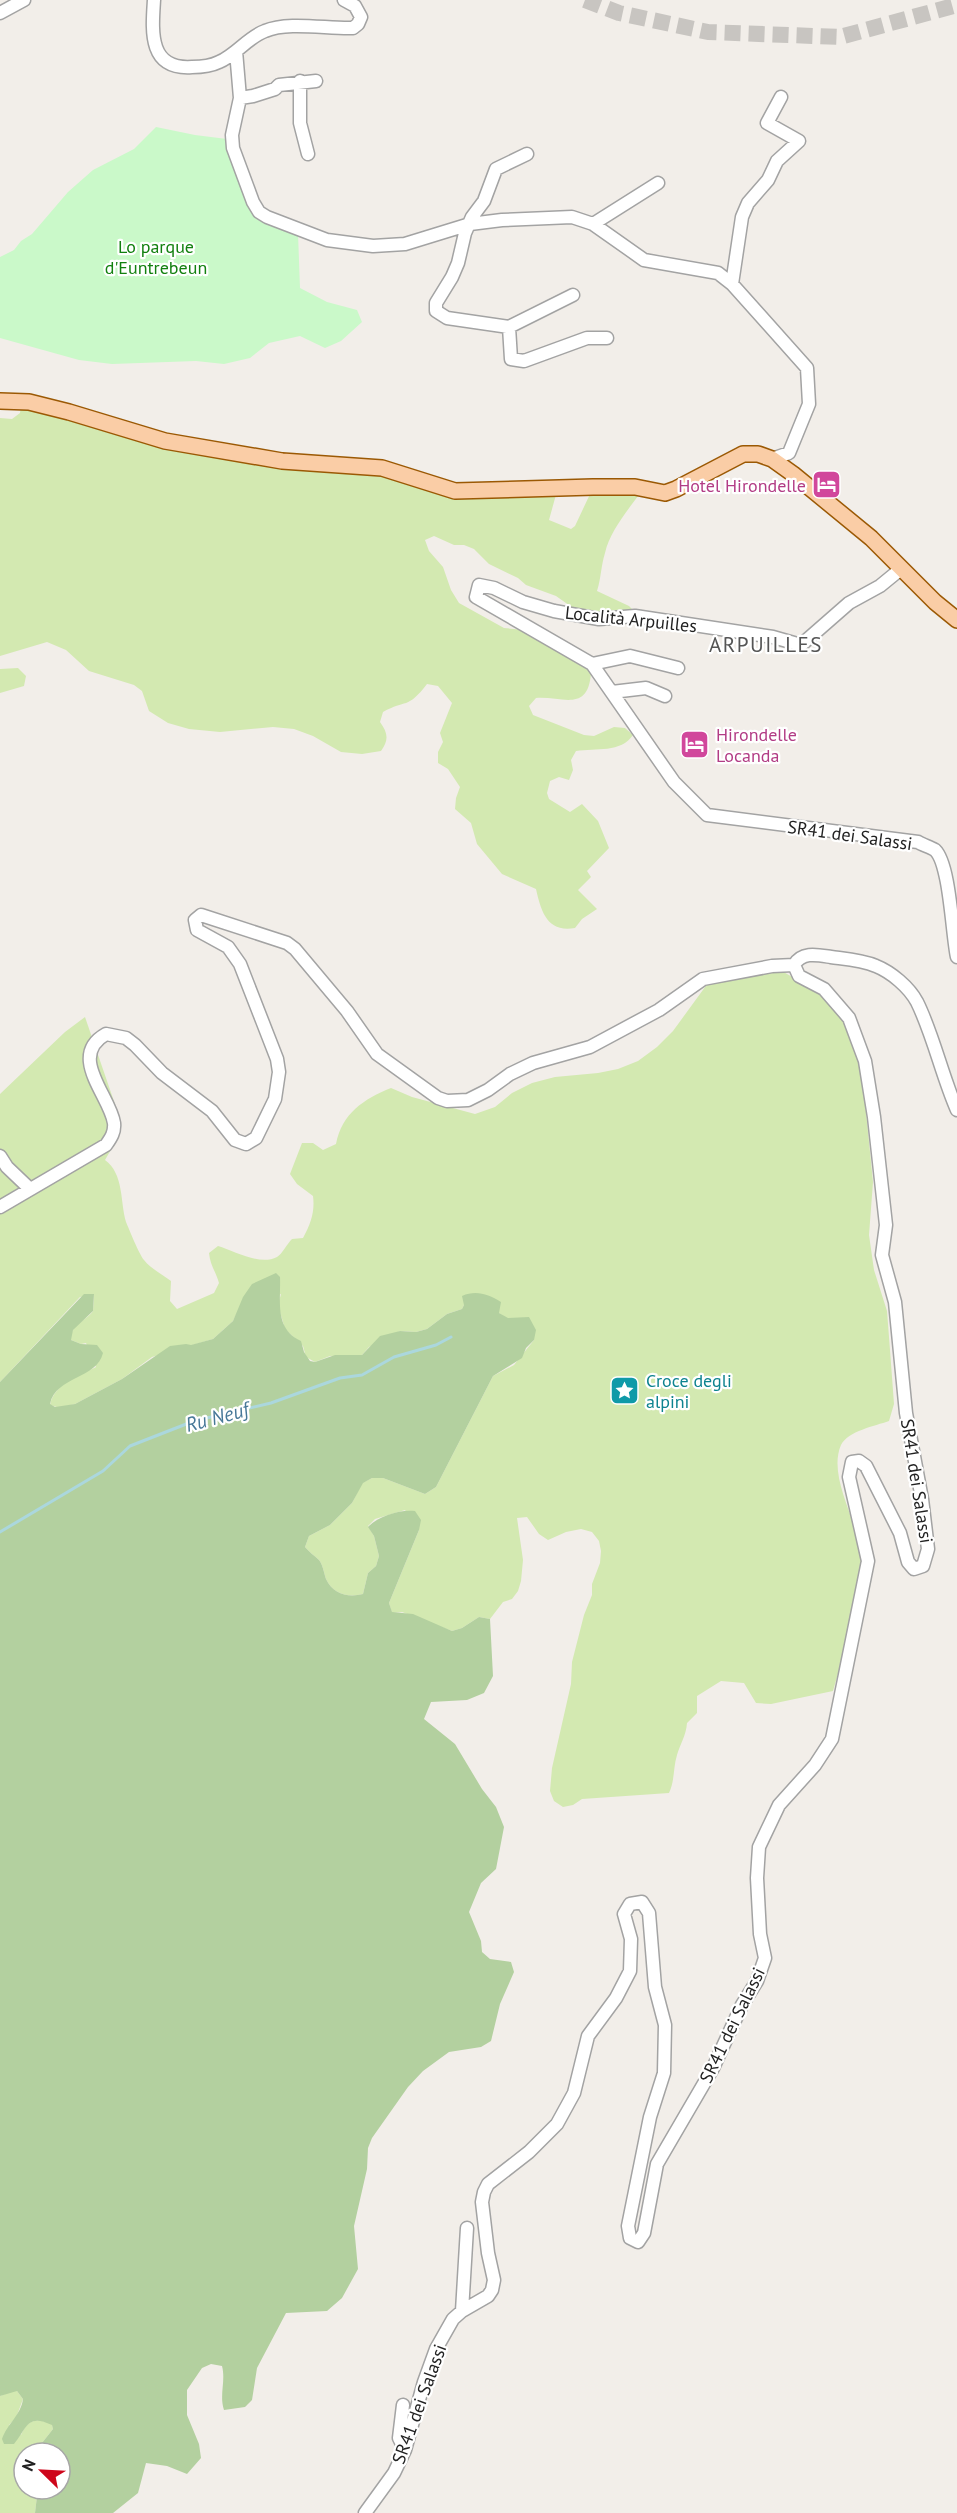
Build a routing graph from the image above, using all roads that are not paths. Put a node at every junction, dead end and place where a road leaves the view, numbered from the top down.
1 (24, 0) edge
2 (154, 0) edge
3 (344, 0) edge
4 (0, 13) edge
5 (236, 51) junction
6 (300, 81) junction
7 (316, 81) dead end
8 (782, 97) dead end
9 (240, 98) junction
10 (308, 154) dead end
11 (527, 154) dead end
12 (658, 183) dead end
13 (470, 224) junction
14 (593, 224) junction
15 (732, 284) junction
16 (573, 295) dead end
17 (509, 327) junction
18 (607, 338) dead end
19 (0, 401) edge
20 (772, 459) junction
21 (902, 568) junction
22 (957, 620) edge
23 (592, 664) junction
24 (678, 668) dead end
25 (612, 692) junction
26 (665, 696) dead end
27 (671, 777) joint
28 (957, 957) edge
29 (794, 965) junction
30 (957, 1110) edge
31 (0, 1156) edge
32 (29, 1188) junction
33 (0, 1207) edge
34 (467, 2228) dead end
35 (462, 2311) junction
36 (403, 2405) dead end
37 (405, 2450) junction
38 (365, 2513) edge

1 - 4 street
2 - 5 street
3 - 5 street
5 - 9 street
6 - 7 street
6 - 9 street
6 - 10 street
8 - 15 street
9 - 13 street
11 - 13 street
12 - 14 street
13 - 14 street
13 - 17 street
14 - 15 street
15 - 20 street
16 - 17 street
17 - 18 street
19 - 20 main road
20 - 21 main road
21 - 22 main road
21 - 23 street, Località Arpuilles
23 - 24 street
23 - 25 street, Località Arpuilles
25 - 26 street
25 - 27 street, Località Arpuilles
27 - 28 street, SR41 dei Salassi
29 - 30 street
29 - 32 street
29 - 35 street, SR41 dei Salassi
31 - 32 street
32 - 33 street
34 - 35 street
35 - 37 street, SR41 dei Salassi
36 - 37 street
37 - 38 street, SR41 dei Salassi

